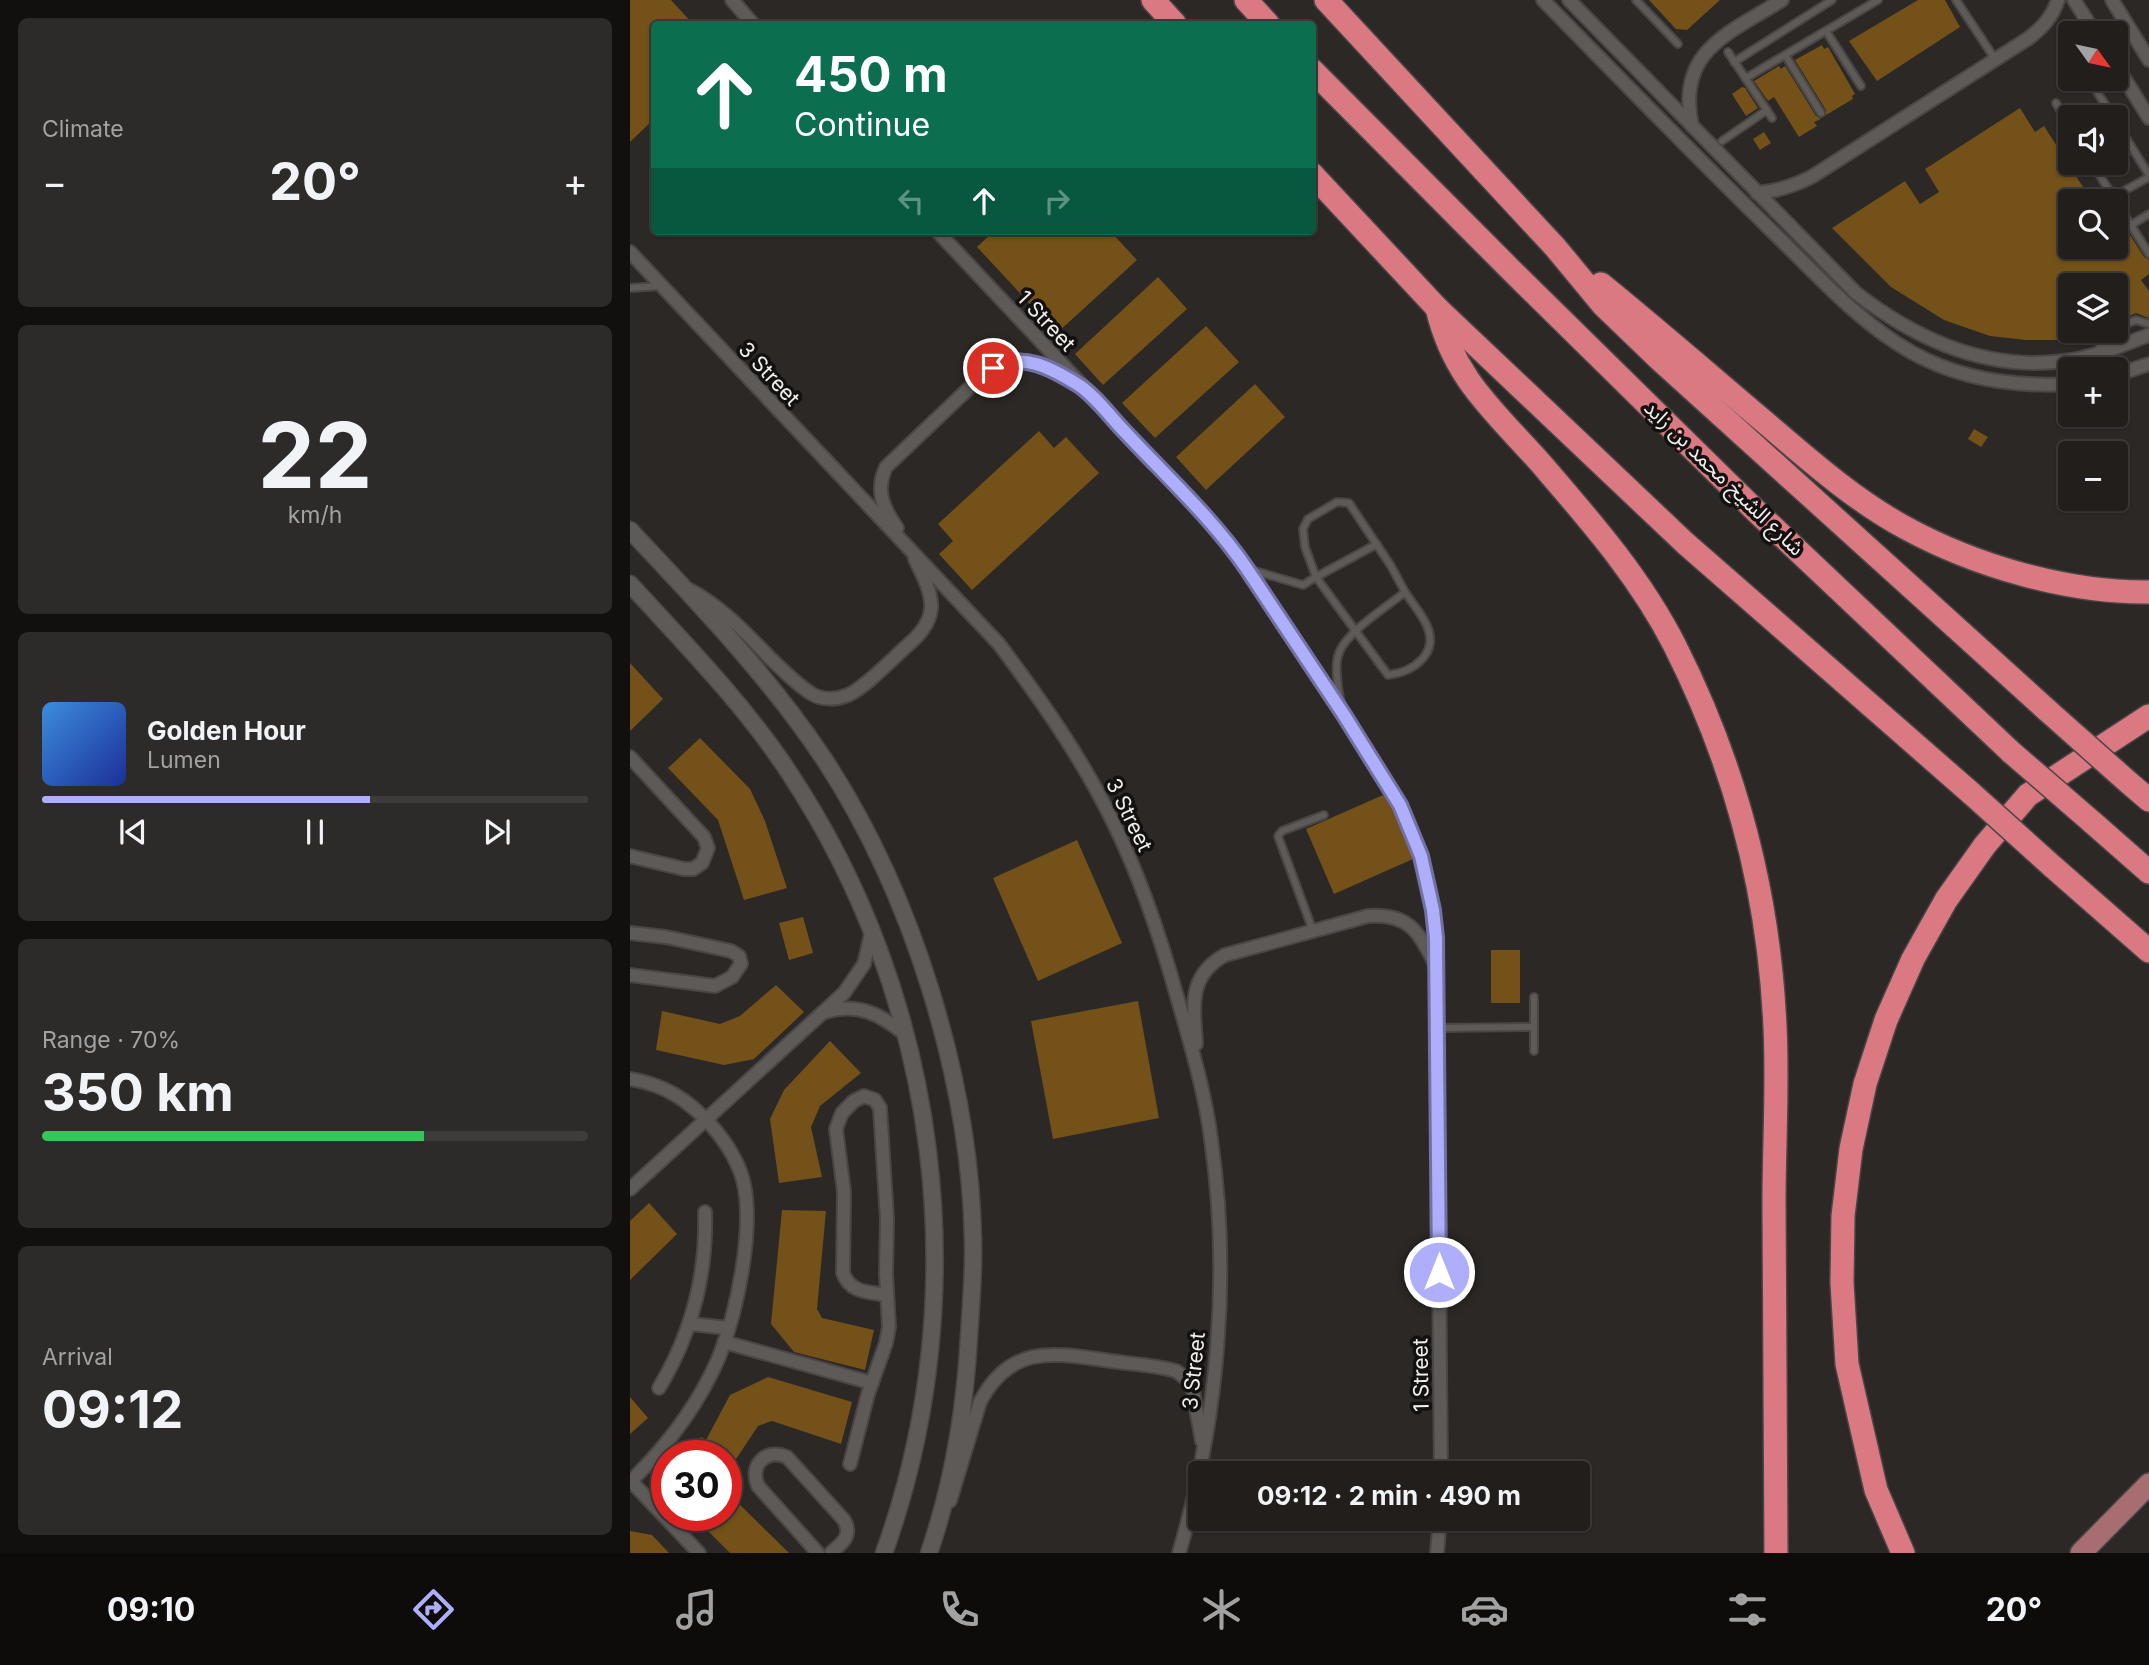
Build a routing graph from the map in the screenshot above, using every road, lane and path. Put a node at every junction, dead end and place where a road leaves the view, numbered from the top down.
1 (732, 0) edge
2 (1153, 0) edge
3 (1246, 0) edge
4 (1326, 0) edge
5 (1543, 0) edge
6 (1569, 0) edge
7 (1636, 0) edge
8 (1782, 0) edge
9 (1832, 0) edge
10 (1878, 0) edge
11 (1956, 0) edge
12 (2058, 0) edge
13 (2074, 0) edge
14 (2112, 0) edge
15 (750, 21) edge
16 (1172, 21) edge
17 (1265, 21) edge
18 (2087, 21) edge
19 (1826, 31) junction
20 (1678, 44) dead end
21 (1728, 52) dead end
22 (1785, 55) junction
23 (1995, 59) junction
24 (2149, 60) edge
25 (1734, 62) junction
26 (1316, 75) edge
27 (1745, 78) junction
28 (2128, 84) edge
29 (1861, 86) dead end
30 (2056, 103) dead end
31 (2058, 106) edge
32 (1767, 110) junction
33 (1821, 113) dead end
34 (1772, 118) dead end
35 (2149, 118) edge
36 (1692, 126) junction
37 (1722, 141) dead end
38 (2128, 142) edge
39 (2149, 176) edge
40 (1316, 178) edge
41 (2127, 189) edge
42 (1757, 193) junction
43 (2149, 214) edge
44 (2128, 220) edge
45 (2131, 225) junction
46 (941, 235) edge
47 (1555, 247) junction
48 (630, 253) edge
49 (2149, 254) edge
50 (631, 286) edge
51 (661, 286) junction
52 (1437, 308) junction
53 (2128, 323) edge
54 (2149, 324) edge
55 (2149, 335) edge
56 (2102, 343) edge
57 (2096, 354) junction
58 (2149, 364) edge
59 (2128, 372) edge
60 (2058, 384) edge
61 (1080, 385) junction
62 (630, 530) edge
63 (1377, 544) junction
64 (910, 548) junction
65 (1247, 569) junction
66 (1316, 577) junction
67 (630, 584) edge
68 (684, 586) junction
69 (1405, 592) junction
70 (2149, 592) edge
71 (1356, 631) junction
72 (1344, 715) junction
73 (2149, 716) edge
74 (632, 761) edge
75 (2149, 800) edge
76 (1324, 815) dead end
77 (630, 856) edge
78 (2149, 872) edge
79 (872, 930) junction
80 (630, 933) edge
81 (1314, 933) junction
82 (2149, 951) edge
83 (1436, 966) junction
84 (630, 975) edge
85 (1534, 997) dead end
86 (825, 1012) junction
87 (1534, 1027) junction
88 (1437, 1028) junction
89 (906, 1035) junction
90 (1534, 1051) dead end
91 (1197, 1066) junction
92 (630, 1079) edge
93 (706, 1120) junction
94 (630, 1189) edge
95 (705, 1212) dead end
96 (887, 1295) junction
97 (691, 1324) junction
98 (728, 1328) junction
99 (724, 1342) junction
100 (872, 1383) junction
101 (659, 1388) dead end
102 (1204, 1452) junction
103 (1441, 1461) edge
104 (850, 1464) dead end
105 (630, 1481) edge
106 (2149, 1484) edge
107 (1439, 1531) edge
108 (931, 1548) edge
109 (699, 1553) edge
110 (818, 1553) edge
111 (831, 1553) edge
112 (884, 1553) edge
113 (1179, 1553) edge
114 (1437, 1553) edge
115 (1776, 1553) edge
116 (1903, 1553) edge
117 (2081, 1553) edge

1 - 15 street
2 - 16 highway
3 - 17 highway
4 - 47 highway
5 - 60 street
6 - 36 street
7 - 20 lane
8 - 36 street
9 - 25 lane
10 - 19 lane
11 - 23 lane
12 - 23 street
13 - 18 street
14 - 24 street
19 - 22 lane
19 - 29 lane
21 - 25 lane
22 - 27 lane
22 - 33 lane
23 - 42 street
25 - 27 lane
26 - 78 highway, شارع الشيخ محمد بن زايد, bridge
27 - 32 lane
28 - 35 street
30 - 31 lane
32 - 34 lane
32 - 37 lane
36 - 42 street
38 - 39 lane
39 - 41 lane
40 - 52 highway
42 - 57 street
43 - 45 lane
44 - 45 lane
45 - 49 lane
46 - 61 street, 1 Street
47 - 70 highway
47 - 75 highway, bridge
48 - 51 street, 3 Street
50 - 51 lane
51 - 64 street, 3 Street
52 - 82 highway, bridge
52 - 115 highway
53 - 54 lane
55 - 57 street
56 - 57 lane
58 - 59 street
61 - 64 street
61 - 65 street, 1 Street
62 - 68 street
63 - 66 lane
63 - 66 lane
63 - 69 lane
64 - 68 street
64 - 91 street, 3 Street
65 - 66 lane
65 - 72 street, 1 Street
66 - 71 lane
67 - 79 street
68 - 108 street
69 - 71 lane
69 - 71 lane
71 - 72 lane
72 - 83 street, 1 Street
73 - 116 highway
74 - 77 street
76 - 81 lane
79 - 86 street
79 - 89 street
80 - 84 street
81 - 83 street
81 - 91 street
83 - 88 street, 1 Street
85 - 87 lane
86 - 89 street
86 - 93 street
87 - 88 lane
87 - 90 lane
88 - 103 street, 1 Street
89 - 112 street
91 - 102 street, 3 Street
92 - 93 street
93 - 94 street
93 - 98 street
95 - 97 street
96 - 96 street
96 - 100 street
97 - 98 street
97 - 101 street
98 - 99 street
99 - 100 street
99 - 105 street
100 - 104 street
102 - 108 street
102 - 113 street, 3 Street
105 - 109 street
106 - 117 main road
107 - 114 street
110 - 111 street

